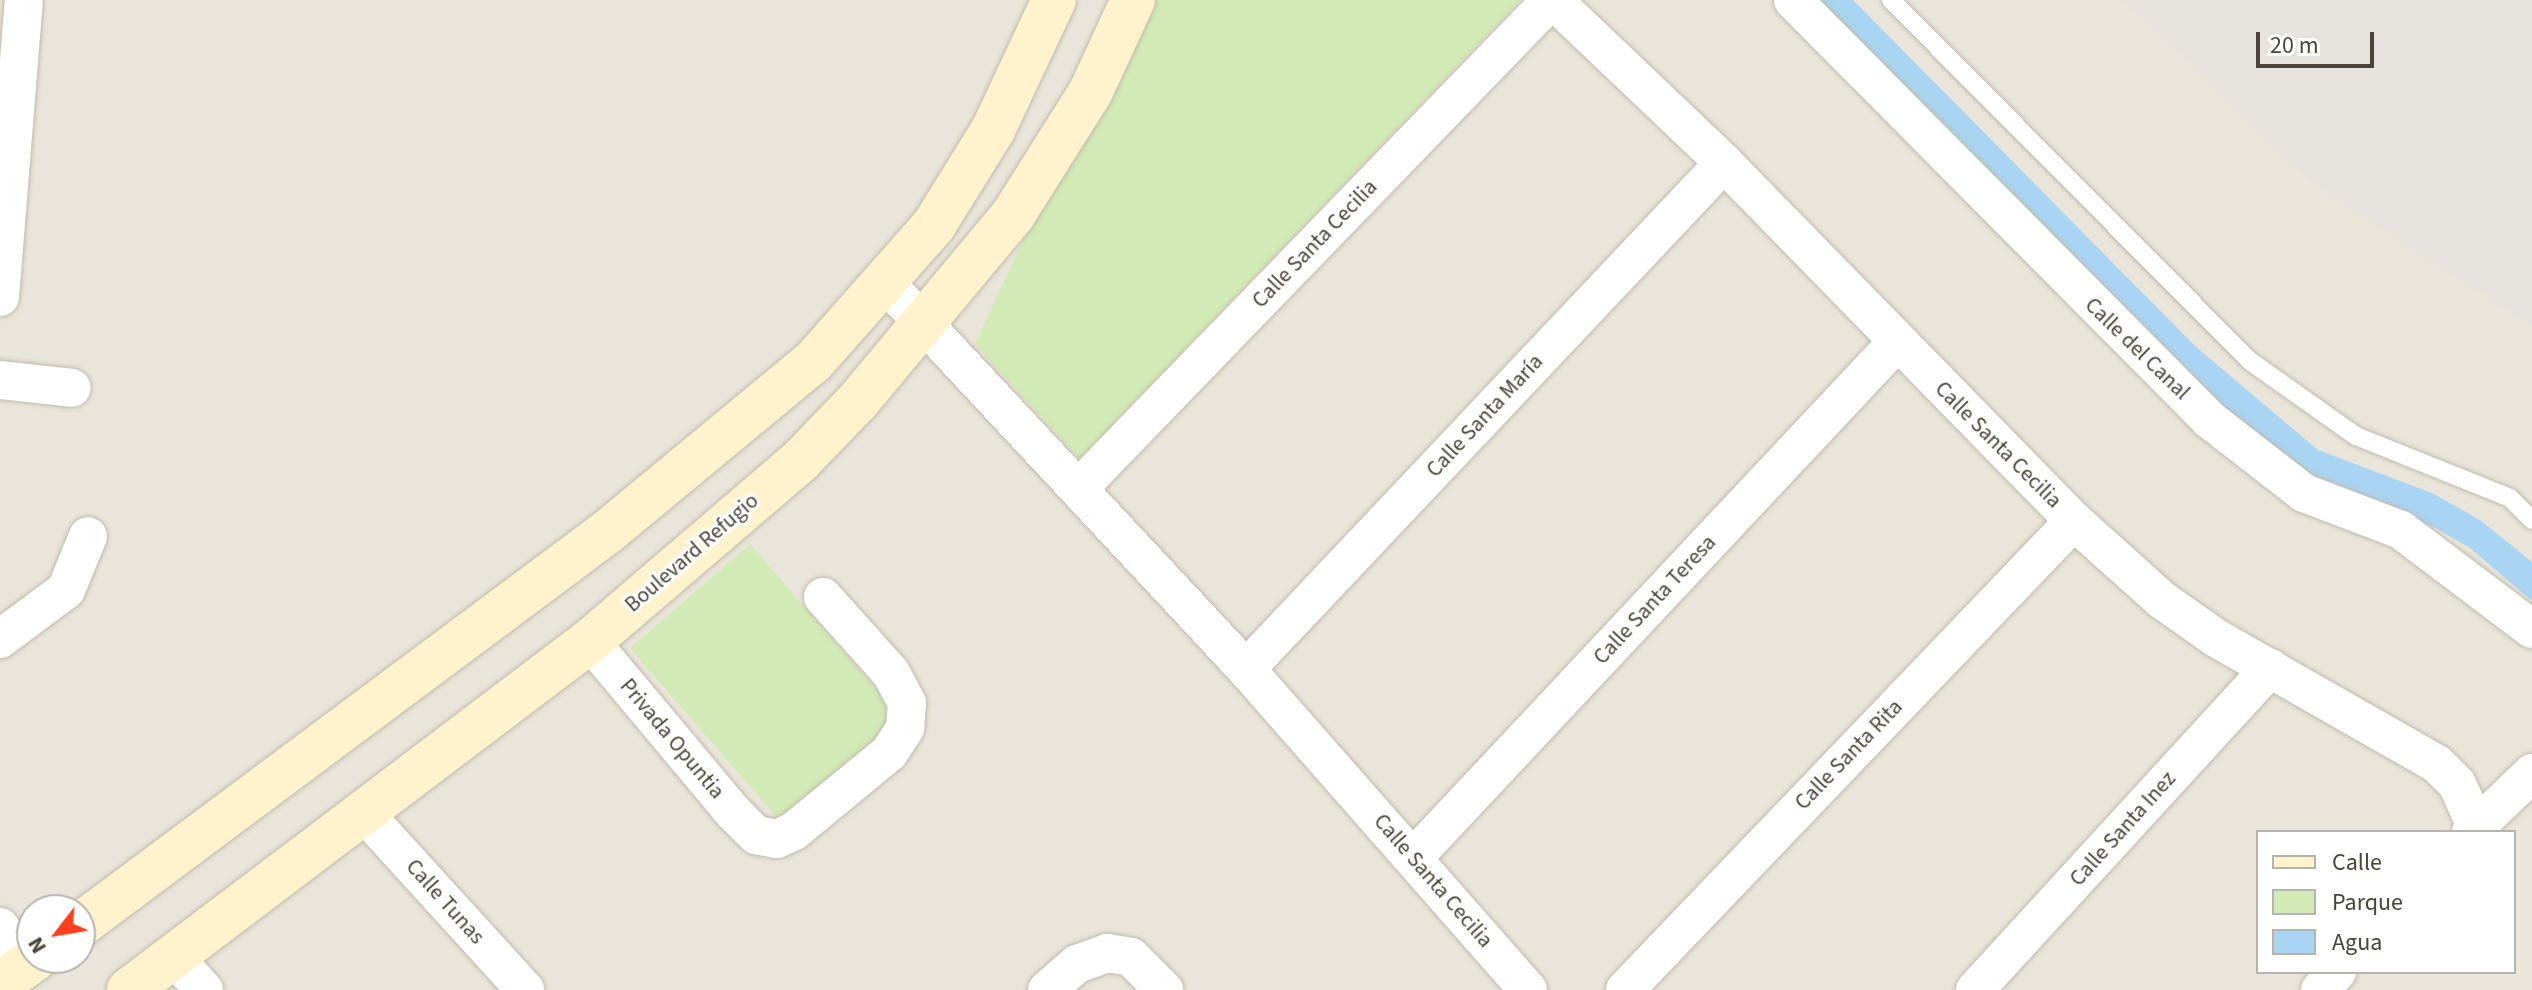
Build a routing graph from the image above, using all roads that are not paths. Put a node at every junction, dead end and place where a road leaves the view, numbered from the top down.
1 (24, 0) edge
2 (1054, 0) edge
3 (1133, 0) edge
4 (1552, 0) edge
5 (1793, 0) edge
6 (1891, 0) edge
7 (1724, 163) junction
8 (885, 282) junction
9 (0, 297) edge
10 (923, 326) junction
11 (1896, 343) junction
12 (0, 380) edge
13 (72, 388) dead end
14 (1079, 488) junction
15 (2532, 520) edge
16 (2074, 521) junction
17 (88, 536) dead end
18 (823, 597) dead end
19 (2532, 629) edge
20 (0, 639) edge
21 (590, 641) junction
22 (2270, 668) junction
23 (1246, 669) junction
24 (2532, 773) edge
25 (365, 814) junction
26 (2473, 829) edge
27 (1414, 857) junction
28 (96, 913) edge
29 (0, 927) edge
30 (173, 956) junction
31 (16, 957) edge
32 (2335, 974) edge
33 (129, 990) edge
34 (204, 990) edge
35 (525, 990) edge
36 (1047, 990) edge
37 (1164, 990) edge
38 (1528, 990) edge
39 (1625, 990) edge
40 (1975, 990) edge
41 (2320, 990) edge

1 - 9 street
2 - 8 street
3 - 10 street, Boulevard Refugio
4 - 7 street, Calle Santa Cecilia
4 - 14 street, Calle Santa Cecilia
5 - 19 street, Calle del Canal
6 - 15 lane
7 - 11 street, Calle Santa Cecilia
7 - 23 street, Calle Santa María
8 - 10 street, Calle Santa Cecilia
8 - 28 street
10 - 14 street, Calle Santa Cecilia
10 - 21 street, Boulevard Refugio
11 - 16 street, Calle Santa Cecilia
11 - 27 street, Calle Santa Teresa
12 - 13 street
14 - 23 street, Calle Santa Cecilia
16 - 22 street, Calle Santa Cecilia
16 - 39 street, Calle Santa Rita
17 - 20 street
18 - 21 street, Privada Opuntia
21 - 25 street, Boulevard Refugio
22 - 26 street, Calle Santa Cecilia
22 - 40 street, Calle Santa Inez
23 - 27 street, Calle Santa Cecilia
24 - 26 street
25 - 30 street, Boulevard Refugio
25 - 35 street, Calle Tunas
27 - 38 street, Calle Santa Cecilia
29 - 31 street
30 - 33 street, Boulevard Refugio
30 - 34 street
32 - 41 street
36 - 37 street

